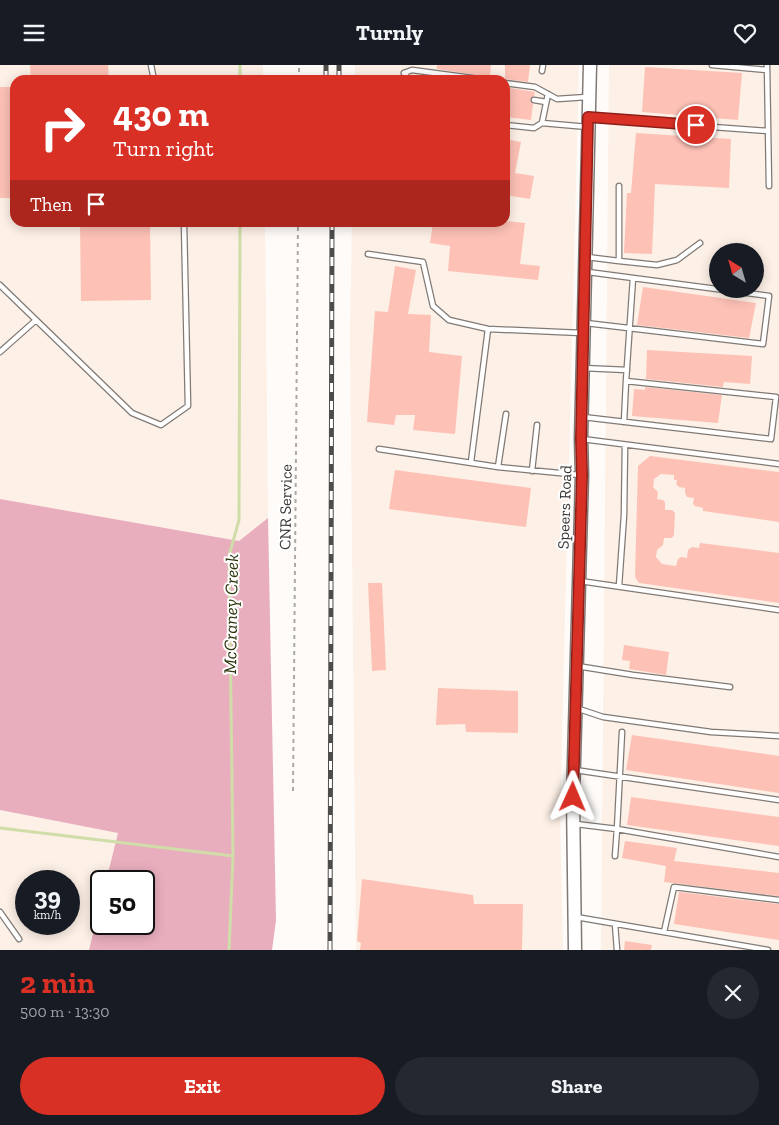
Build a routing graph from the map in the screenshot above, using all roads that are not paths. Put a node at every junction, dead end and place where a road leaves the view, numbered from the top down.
1 (590, 65) edge
2 (712, 65) edge
3 (767, 67) edge
4 (404, 73) edge
5 (450, 75) edge
6 (510, 84) edge
7 (548, 94) junction
8 (589, 97) junction
9 (534, 100) dead end
10 (546, 102) junction
11 (588, 122) junction
12 (542, 123) junction
13 (510, 126) edge
14 (768, 131) junction
15 (619, 186) dead end
16 (769, 186) dead end
17 (184, 227) edge
18 (700, 243) dead end
19 (368, 254) dead end
20 (585, 257) junction
21 (619, 261) junction
22 (585, 272) junction
23 (633, 278) junction
24 (0, 285) edge
25 (36, 320) junction
26 (584, 328) junction
27 (629, 328) junction
28 (488, 329) junction
29 (0, 353) edge
30 (582, 368) junction
31 (627, 370) junction
32 (626, 381) junction
33 (506, 414) dead end
34 (582, 417) junction
35 (624, 422) junction
36 (537, 425) dead end
37 (581, 439) junction
38 (625, 445) junction
39 (379, 449) dead end
40 (471, 462) junction
41 (779, 464) edge
42 (498, 467) junction
43 (532, 471) junction
44 (582, 475) junction
45 (578, 581) junction
46 (619, 587) junction
47 (779, 610) edge
48 (576, 666) junction
49 (730, 687) dead end
50 (575, 708) junction
51 (622, 732) dead end
52 (779, 736) edge
53 (573, 770) junction
54 (620, 777) junction
55 (779, 800) edge
56 (574, 824) junction
57 (617, 829) junction
58 (615, 857) dead end
59 (779, 857) edge
60 (779, 900) edge
61 (0, 912) edge
62 (574, 917) junction
63 (615, 924) junction
64 (664, 932) junction
65 (20, 939) dead end
66 (575, 950) edge
67 (617, 950) edge
68 (768, 950) edge

1 - 8 main road, Speers Road
2 - 3 lane
3 - 14 lane
4 - 5 lane
6 - 7 lane
7 - 8 lane
7 - 10 lane
8 - 11 main road, Speers Road
9 - 10 lane
10 - 12 lane
11 - 12 lane
11 - 14 lane
11 - 20 main road, Speers Road
12 - 13 lane
14 - 16 lane
15 - 21 lane
17 - 25 lane
18 - 21 lane
19 - 28 lane
20 - 21 lane
20 - 22 main road, Speers Road
22 - 23 lane
22 - 26 main road, Speers Road
23 - 27 lane
23 - 27 lane
24 - 25 lane
25 - 29 lane
26 - 27 lane
26 - 28 lane
26 - 30 main road, Speers Road
27 - 31 lane
28 - 40 lane
30 - 31 lane
30 - 34 main road, Speers Road
31 - 32 lane
32 - 35 lane
32 - 35 lane
33 - 42 lane
34 - 35 lane
34 - 37 main road, Speers Road
36 - 43 lane
37 - 38 lane
37 - 44 main road, Speers Road
38 - 41 lane
38 - 46 lane
39 - 40 lane
40 - 42 lane
42 - 43 lane
43 - 44 lane
44 - 45 main road, Speers Road
45 - 46 lane
45 - 48 main road, Speers Road
46 - 47 lane
48 - 49 lane
48 - 50 main road, Speers Road
50 - 52 lane
50 - 53 main road, Speers Road
51 - 54 lane
53 - 54 lane
53 - 56 main road, Speers Road
54 - 55 lane
54 - 57 lane
56 - 57 lane
56 - 62 main road, Speers Road
57 - 58 lane
57 - 59 lane
60 - 64 lane
61 - 65 lane
62 - 63 lane
62 - 66 main road, Speers Road
63 - 64 lane
63 - 67 lane
64 - 68 lane

